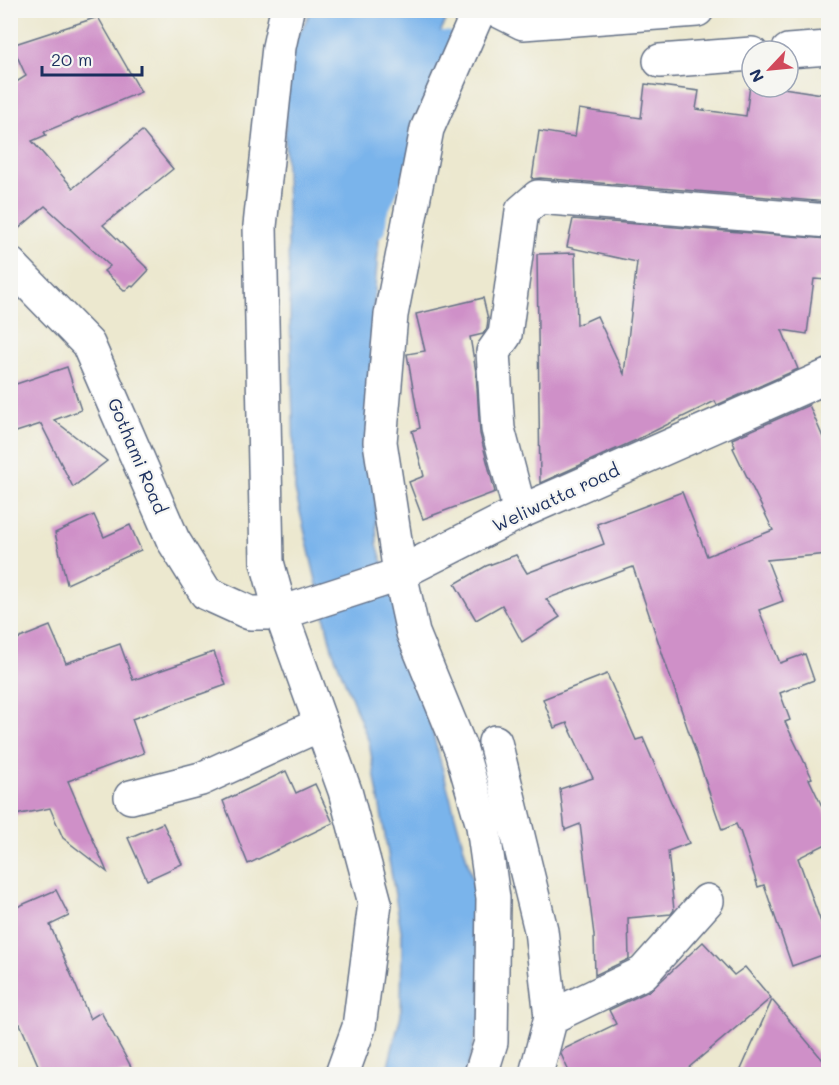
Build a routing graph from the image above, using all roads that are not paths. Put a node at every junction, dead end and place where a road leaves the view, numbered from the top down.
1 (287, 10) edge
2 (479, 10) edge
3 (497, 10) edge
4 (697, 10) edge
5 (828, 48) edge
6 (800, 50) edge
7 (740, 55) edge
8 (660, 61) dead end
9 (828, 221) edge
10 (10, 264) edge
11 (828, 376) edge
12 (520, 512) junction
13 (396, 575) junction
14 (289, 610) junction
15 (321, 724) junction
16 (495, 742) dead end
17 (131, 797) dead end
18 (707, 901) dead end
19 (552, 1017) junction
20 (342, 1074) edge
21 (481, 1074) edge
22 (536, 1074) edge

1 - 14 street
2 - 13 street
3 - 4 street
5 - 6 street
7 - 8 street
9 - 12 street
10 - 14 street, Gothami Road
11 - 12 street, Weliwatta road
12 - 13 street, Weliwatta road
13 - 14 street, Weliwatta road
13 - 21 street
14 - 15 street
15 - 17 street
15 - 20 street
16 - 19 street
18 - 19 street
19 - 22 street

